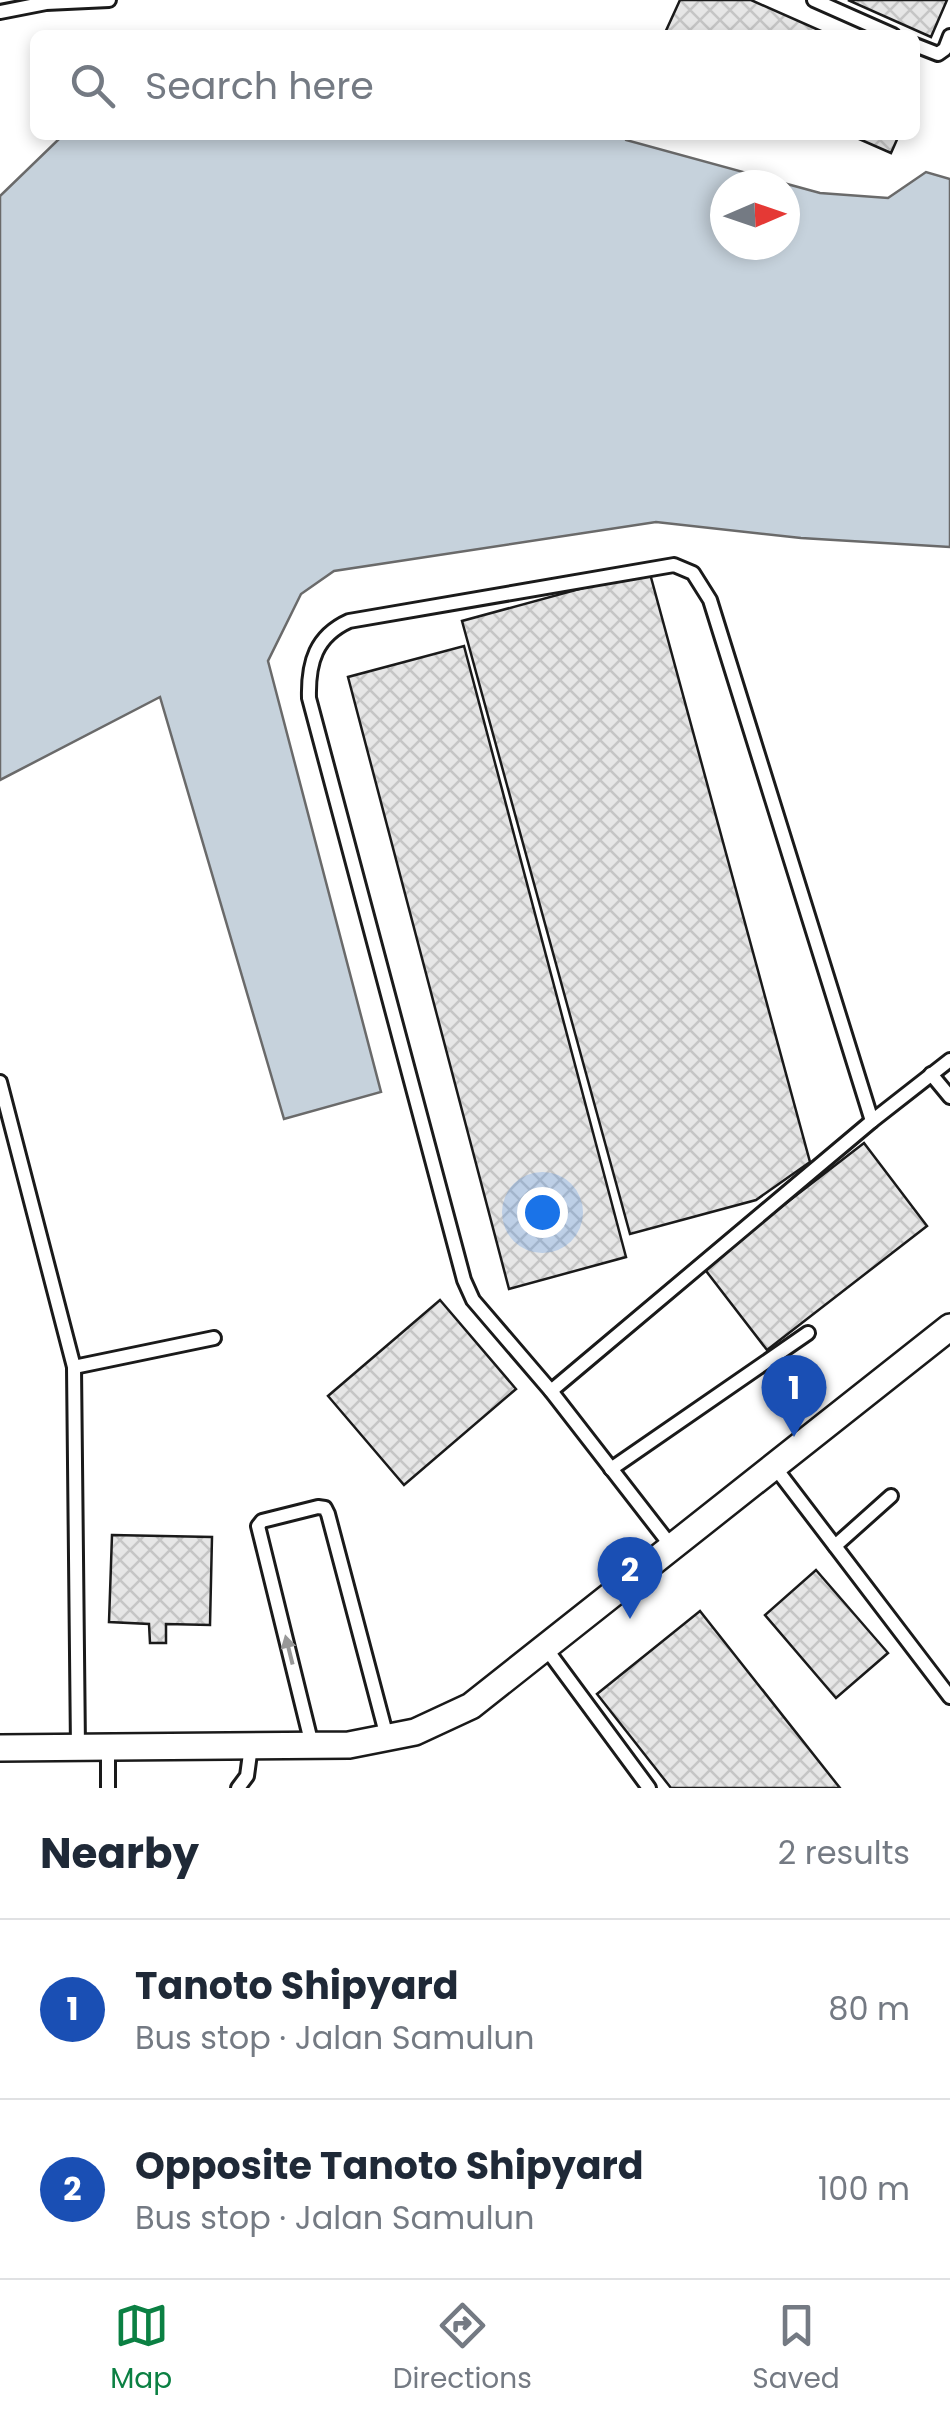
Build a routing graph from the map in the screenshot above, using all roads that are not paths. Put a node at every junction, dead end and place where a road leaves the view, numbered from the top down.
1 (109, 0) edge
2 (814, 0) edge
3 (47, 1) edge
4 (0, 12) edge
5 (882, 30) edge
6 (950, 36) edge
7 (920, 47) edge
8 (950, 1060) edge
9 (931, 1074) junction
10 (0, 1082) edge
11 (950, 1097) edge
12 (872, 1120) junction
13 (950, 1327) edge
14 (808, 1333) dead end
15 (214, 1338) dead end
16 (74, 1367) junction
17 (551, 1391) junction
18 (774, 1466) junction
19 (611, 1469) junction
20 (892, 1496) dead end
21 (835, 1546) junction
22 (672, 1547) junction
23 (545, 1647) junction
24 (950, 1697) edge
25 (387, 1738) junction
26 (312, 1745) junction
27 (252, 1746) junction
28 (0, 1748) edge
29 (78, 1748) junction
30 (108, 1748) junction
31 (108, 1788) edge
32 (238, 1788) edge
33 (649, 1788) edge

1 - 3 lane
2 - 5 lane
3 - 4 lane
6 - 7 lane
8 - 9 lane
9 - 11 lane
9 - 12 lane
10 - 16 lane
12 - 17 lane
12 - 17 lane
13 - 18 street
14 - 19 lane
15 - 16 lane
16 - 29 lane
17 - 19 lane
18 - 21 lane
18 - 22 street
19 - 22 lane
20 - 21 lane
21 - 24 lane
22 - 23 street
23 - 25 street
23 - 33 lane
25 - 26 street
26 -> 25 lane
26 - 27 street
27 - 30 street
27 - 32 lane
28 - 29 street
29 - 30 street
30 - 31 lane

